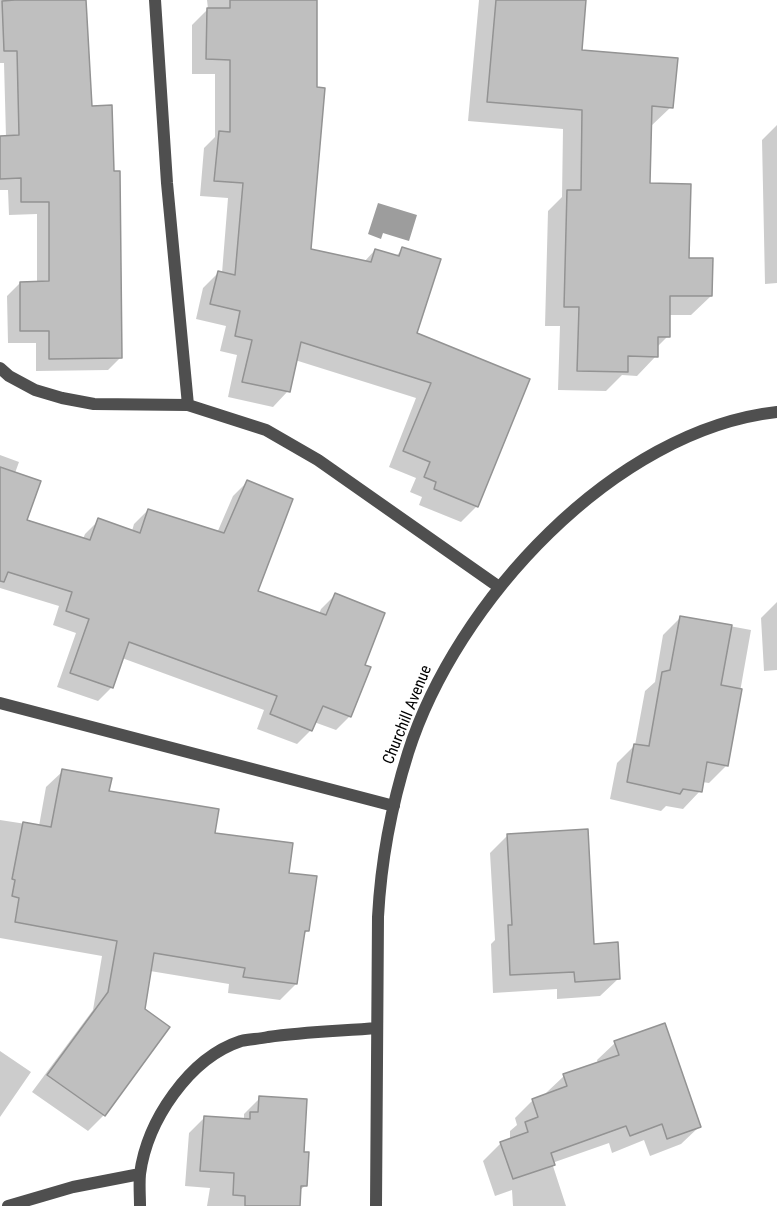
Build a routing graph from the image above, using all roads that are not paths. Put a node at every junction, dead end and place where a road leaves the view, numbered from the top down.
1 (155, 0) edge
2 (0, 368) edge
3 (188, 405) junction
4 (777, 412) edge
5 (499, 587) junction
6 (0, 703) edge
7 (394, 807) junction
8 (377, 1028) junction
9 (140, 1174) junction
10 (8, 1206) edge
11 (140, 1206) edge
12 (376, 1206) edge

1 - 3 street
2 - 3 street
3 - 5 street
4 - 5 street, Churchill Avenue
5 - 7 street, Churchill Avenue
6 - 7 street
7 - 8 street, Churchill Avenue
8 - 9 street
8 - 12 street, Churchill Avenue
9 - 10 street
9 - 11 street

